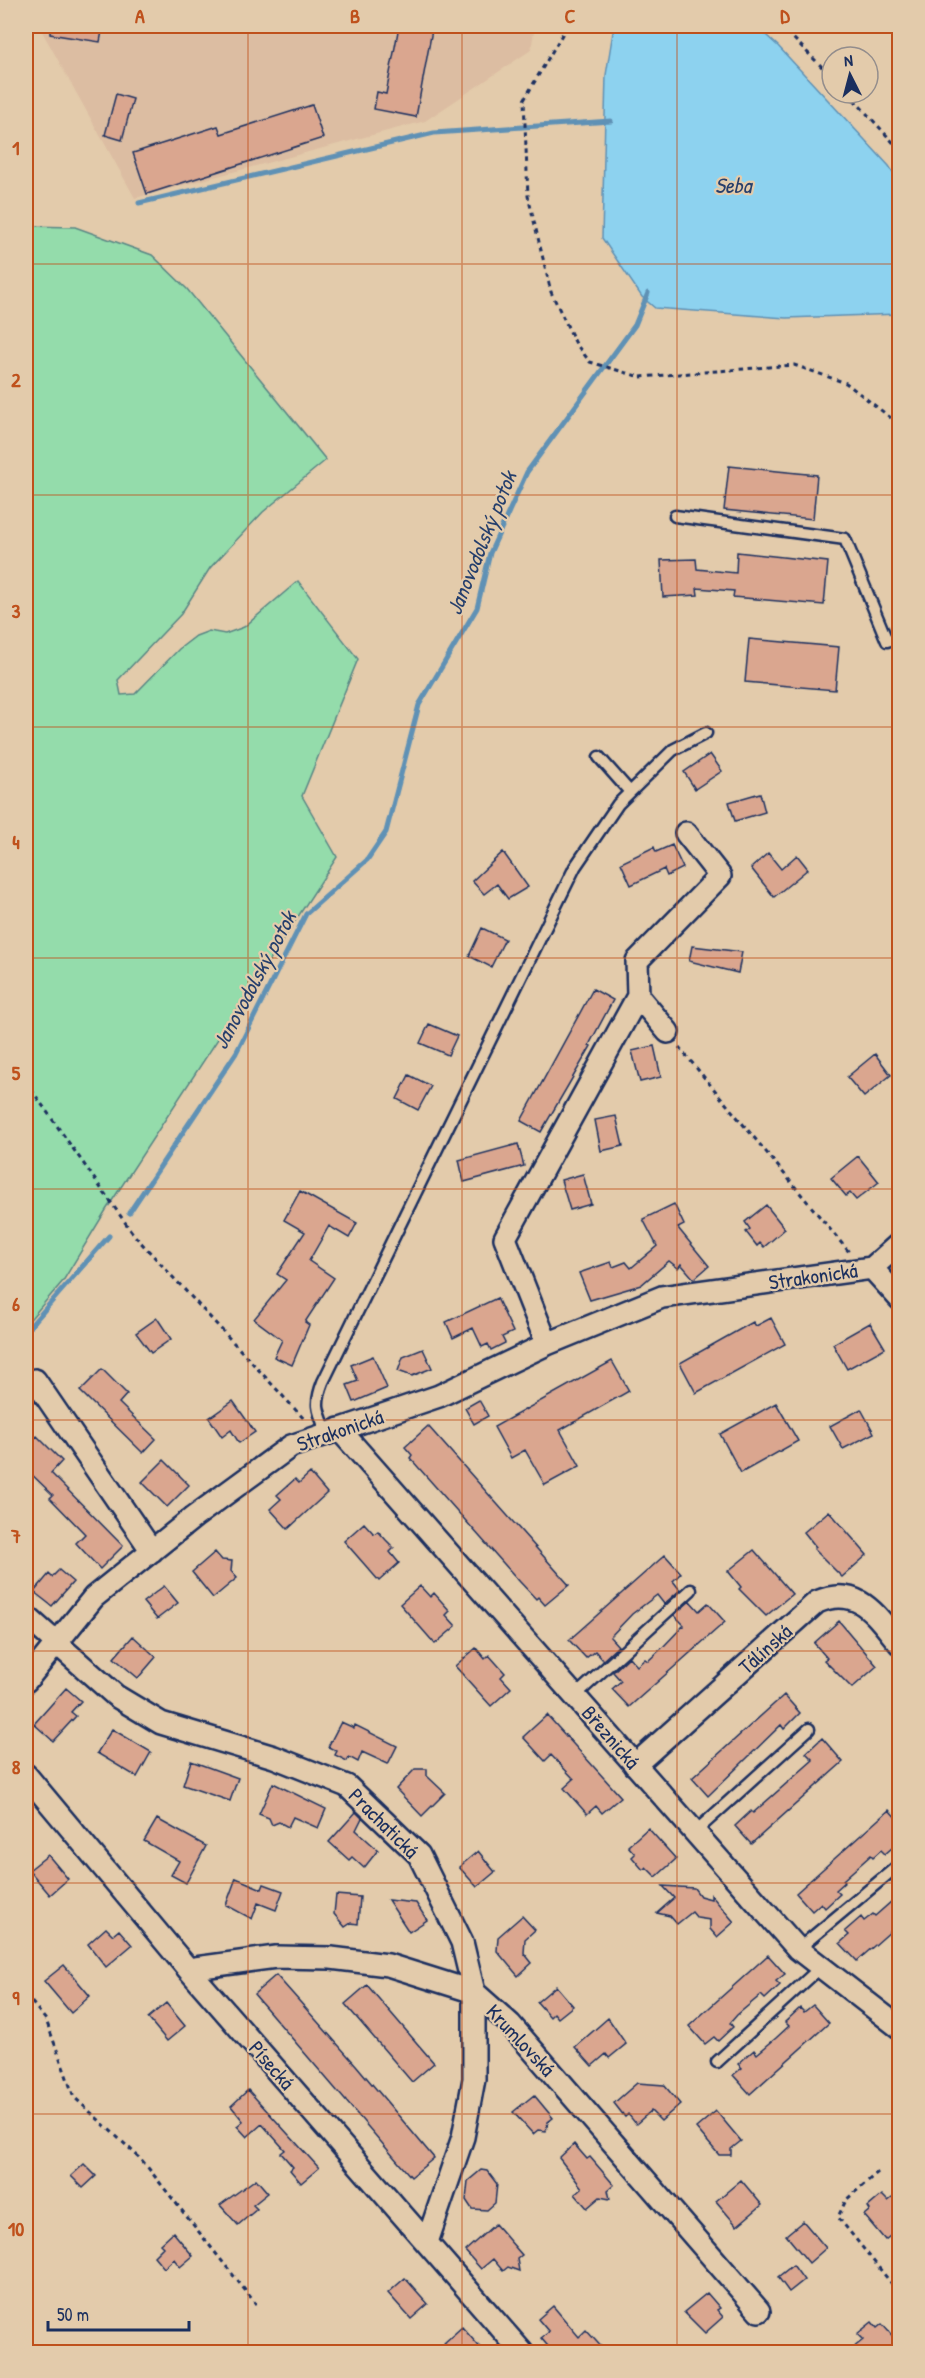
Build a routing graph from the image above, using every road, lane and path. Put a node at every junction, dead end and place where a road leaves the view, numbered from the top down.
1 (567, 26) edge
2 (781, 26) edge
3 (820, 65) edge
4 (859, 105) edge
5 (900, 150) edge
6 (900, 425) edge
7 (675, 516) dead end
8 (900, 637) edge
9 (706, 733) dead end
10 (599, 757) dead end
11 (630, 792) junction
12 (686, 833) dead end
13 (638, 996) junction
14 (668, 1032) joint
15 (26, 1082) edge
16 (900, 1243) edge
17 (872, 1268) junction
18 (900, 1299) edge
19 (548, 1344) junction
20 (35, 1380) dead end
21 (328, 1433) junction
22 (152, 1551) junction
23 (691, 1590) dead end
24 (26, 1616) edge
25 (900, 1644) edge
26 (55, 1645) junction
27 (26, 1681) edge
28 (575, 1696) junction
29 (809, 1729) dead end
30 (635, 1765) junction
31 (26, 1775) edge
32 (695, 1832) junction
33 (900, 1864) edge
34 (798, 1949) junction
35 (821, 1967) junction
36 (188, 1969) junction
37 (474, 1992) junction
38 (26, 1995) edge
39 (900, 2028) edge
40 (717, 2062) dead end
41 (878, 2172) dead end
42 (427, 2242) junction
43 (900, 2294) edge
44 (256, 2304) dead end
45 (759, 2310) dead end
46 (522, 2352) edge

1 - 6 path
2 - 3 path
4 - 5 path
7 - 8 lane
9 - 11 lane
10 - 11 lane
11 - 21 lane
12 - 13 street
13 - 14 street
13 - 19 street
14 - 17 path
15 - 21 path
16 - 17 street, Strakonická
17 - 18 street, Strakonická
17 - 19 street, Strakonická
19 - 21 street, Strakonická
20 - 22 street
21 - 22 street, Strakonická
21 - 28 street, Březnická
22 - 26 street, Strakonická
23 - 28 lane
24 - 26 street
25 - 30 street, Tálínská
26 - 27 street, Strakonická
26 - 37 street, Prachatická
28 - 30 street, Březnická
29 - 32 lane
30 - 32 street, Březnická
31 - 36 street, Písecká
32 - 34 street, Březnická
33 - 34 lane
34 - 35 street, Březnická
35 - 39 street, Březnická
35 - 40 lane
36 - 37 street, Krumlovská
36 - 42 street, Písecká
37 - 42 street, Prachatická
37 - 45 street, Krumlovská
38 - 44 path
41 - 43 path
42 - 46 street, Písecká

